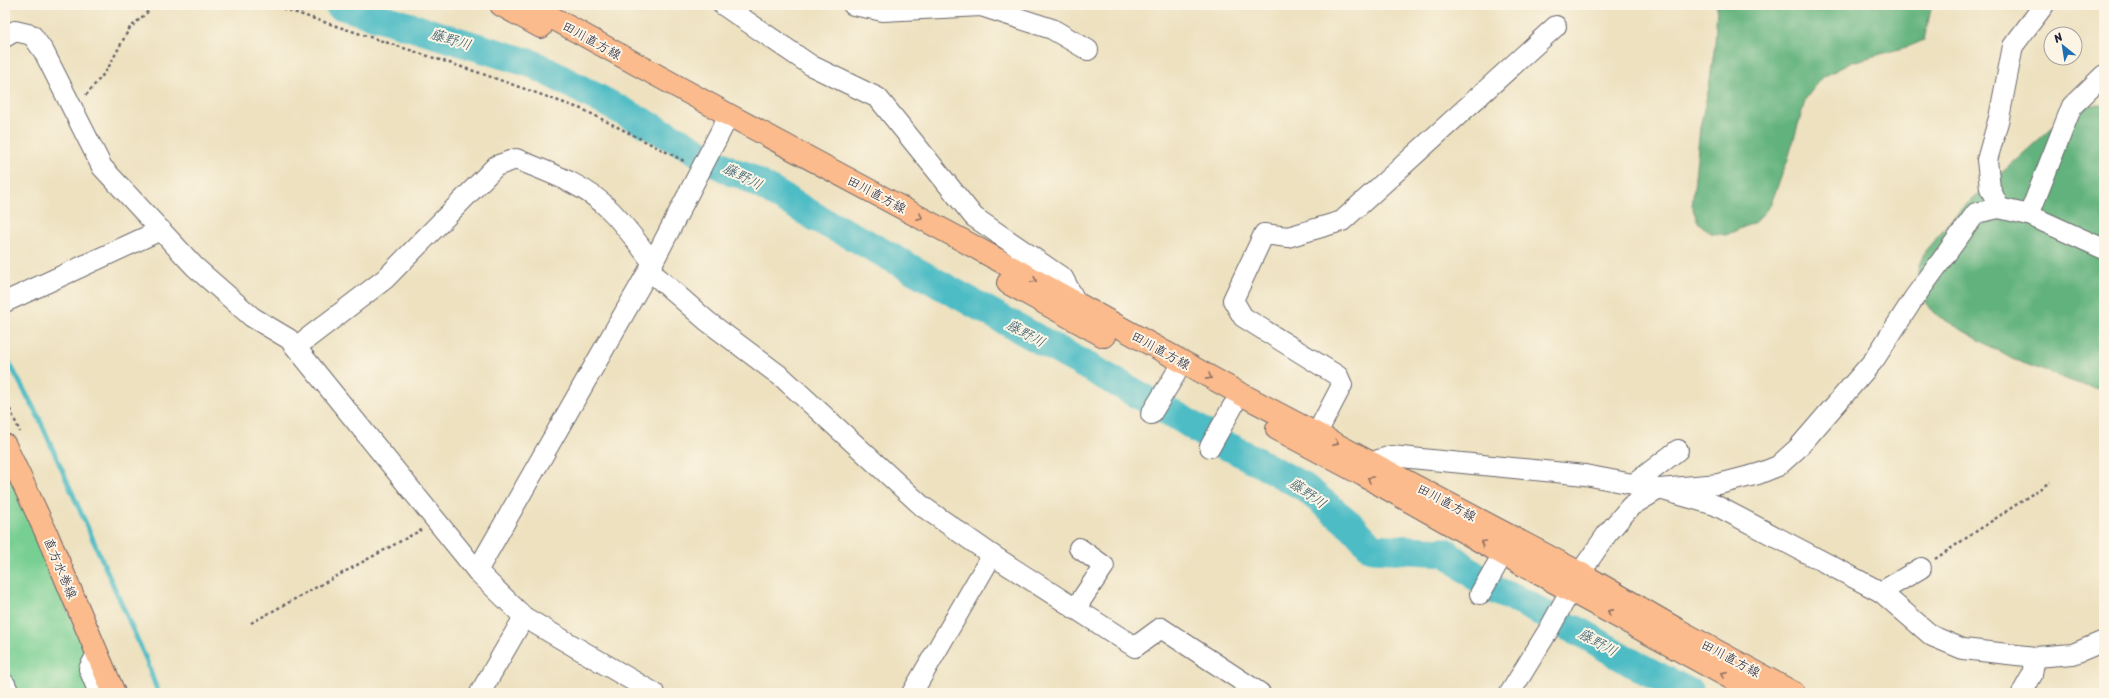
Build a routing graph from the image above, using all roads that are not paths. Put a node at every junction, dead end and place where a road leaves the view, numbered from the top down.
1 (723, 5) edge
2 (853, 5) edge
3 (2044, 5) edge
4 (517, 7) edge
5 (1556, 26) dead end
6 (5, 37) edge
7 (1088, 50) dead end
8 (2104, 75) edge
9 (725, 123) junction
10 (1999, 208) junction
11 (2029, 215) junction
12 (161, 230) junction
13 (2104, 249) edge
14 (651, 266) junction
15 (5, 302) edge
16 (1074, 311) junction
17 (296, 347) junction
18 (1175, 375) junction
19 (1233, 407) junction
20 (1151, 414) dead end
21 (1314, 440) junction
22 (5, 445) edge
23 (1210, 447) dead end
24 (1678, 450) dead end
25 (1372, 462) junction
26 (1634, 484) junction
27 (1659, 489) junction
28 (1079, 548) dead end
29 (992, 555) junction
30 (1502, 555) junction
31 (1921, 568) road end
32 (477, 571) junction
33 (1572, 587) junction
34 (1881, 592) junction
35 (1480, 594) dead end
36 (1074, 609) junction
37 (524, 617) junction
38 (2104, 641) edge
39 (97, 654) junction
40 (2035, 657) junction
41 (5, 684) edge
42 (9, 693) edge
43 (99, 693) edge
44 (114, 693) edge
45 (480, 693) edge
46 (654, 693) edge
47 (912, 693) edge
48 (1260, 693) edge
49 (1510, 693) edge
50 (1758, 693) edge
51 (1794, 693) edge
52 (2022, 693) edge

1 - 16 street
2 - 7 street
3 - 10 street
4 - 9 main road, 田川直方線
5 - 21 street
6 - 12 street
8 - 11 street
9 - 14 street
9 - 16 main road, 田川直方線
10 - 11 street
10 - 27 street
11 - 13 street
12 - 15 street
12 - 17 street
14 - 17 street
14 - 29 street
14 - 32 street
16 - 18 main road, 田川直方線
16 -> 21 main road, 田川直方線
17 - 32 street
18 - 19 main road, 田川直方線
18 - 20 street
19 - 21 main road, 田川直方線
19 - 23 street
21 -> 25 main road, 田川直方線
30 -> 21 main road, 田川直方線
22 - 39 main road, 直方水巻線
24 - 26 street
25 - 26 street
25 - 33 main road, 田川直方線
26 - 27 street
27 - 33 street
27 - 34 street
28 - 36 street
29 - 36 street
29 - 47 street
30 - 33 main road, 田川直方線
30 - 35 street
31 - 34 street
32 - 37 street
33 - 49 street
50 -> 33 main road, 田川直方線
33 - 51 main road, 田川直方線
34 - 40 street
36 - 48 street
37 - 45 street
37 - 46 street
38 - 40 street
39 - 43 street
39 - 44 main road, 直方水巻線
40 - 52 street
41 - 42 street

